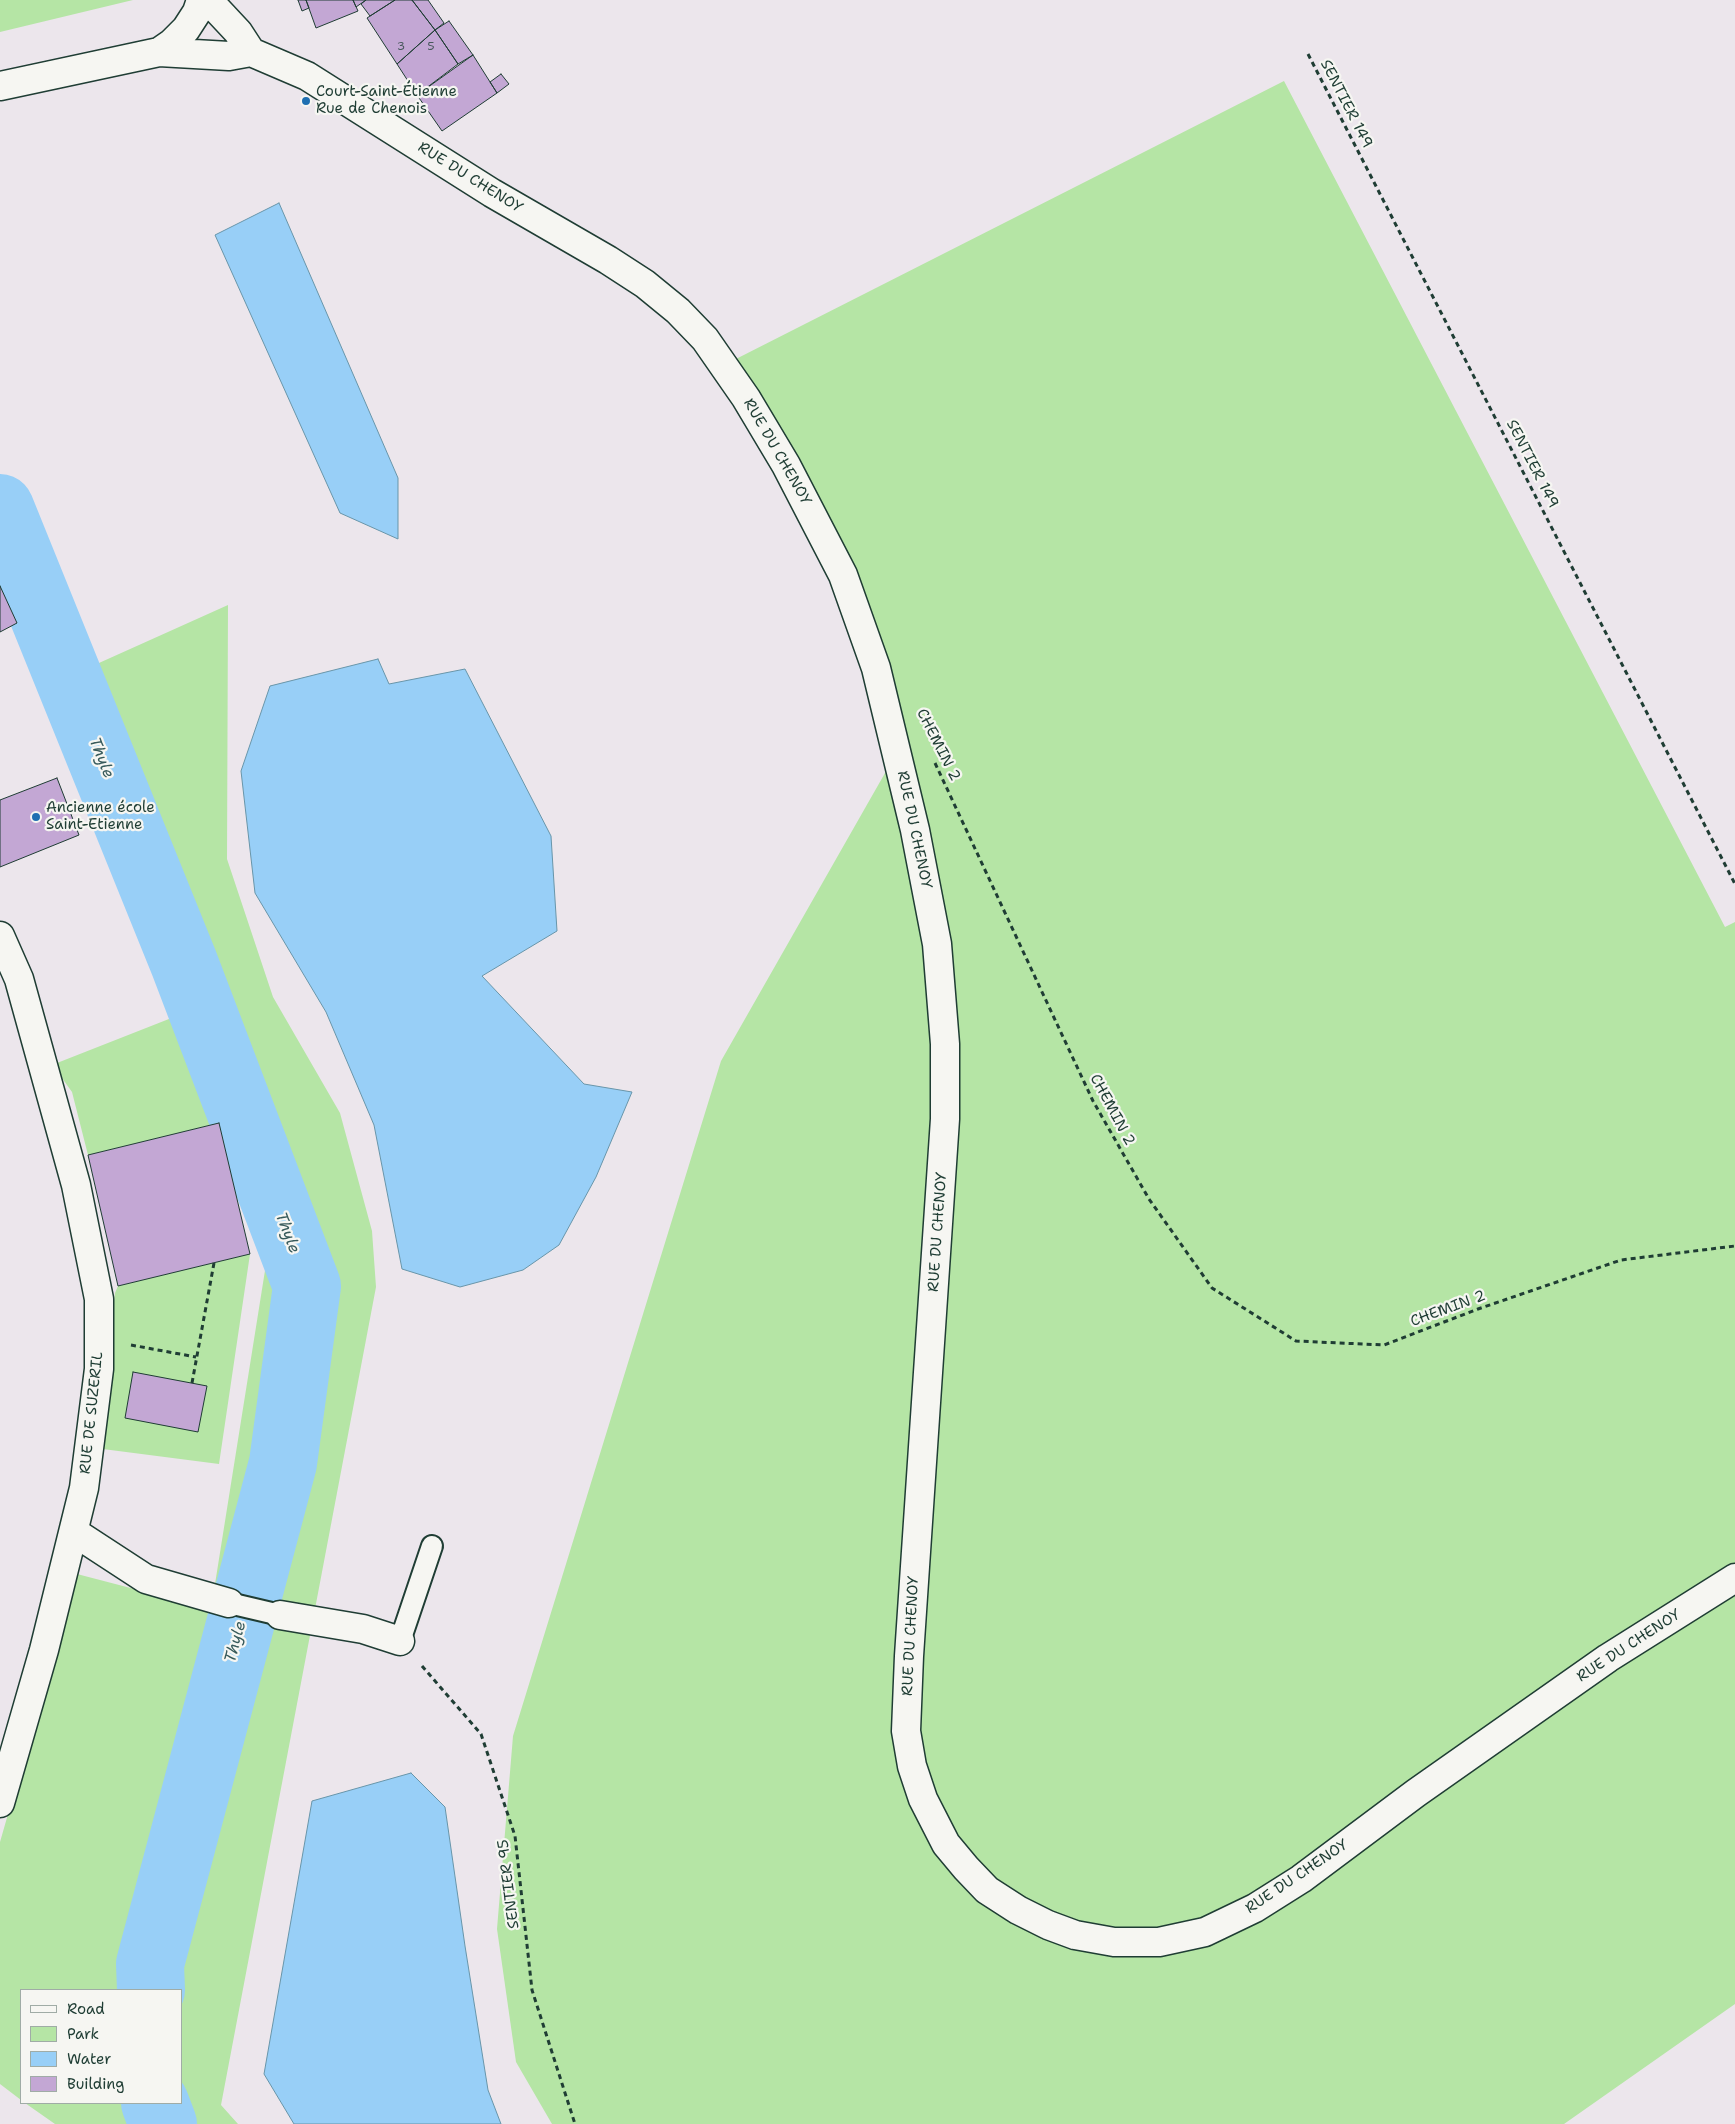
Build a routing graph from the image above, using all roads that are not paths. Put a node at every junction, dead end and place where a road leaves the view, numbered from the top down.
1 (201, 0) edge
2 (208, 0) edge
3 (159, 52) junction
4 (251, 52) junction
5 (0, 86) edge
6 (0, 936) edge
7 (74, 1532) junction
8 (432, 1546) dead end
9 (1735, 1578) edge
10 (229, 1603) joint
11 (280, 1615) joint
12 (400, 1641) joint
13 (0, 1803) edge

1 - 3 street
2 - 4 street
3 - 4 street
3 - 5 street
4 - 9 street, RUE DU CHENOY
6 - 7 street, RUE DE SUZERIL
7 - 10 street
7 - 13 street, RUE DE SUZERIL
8 - 12 lane
10 - 11 lane
11 - 12 street

